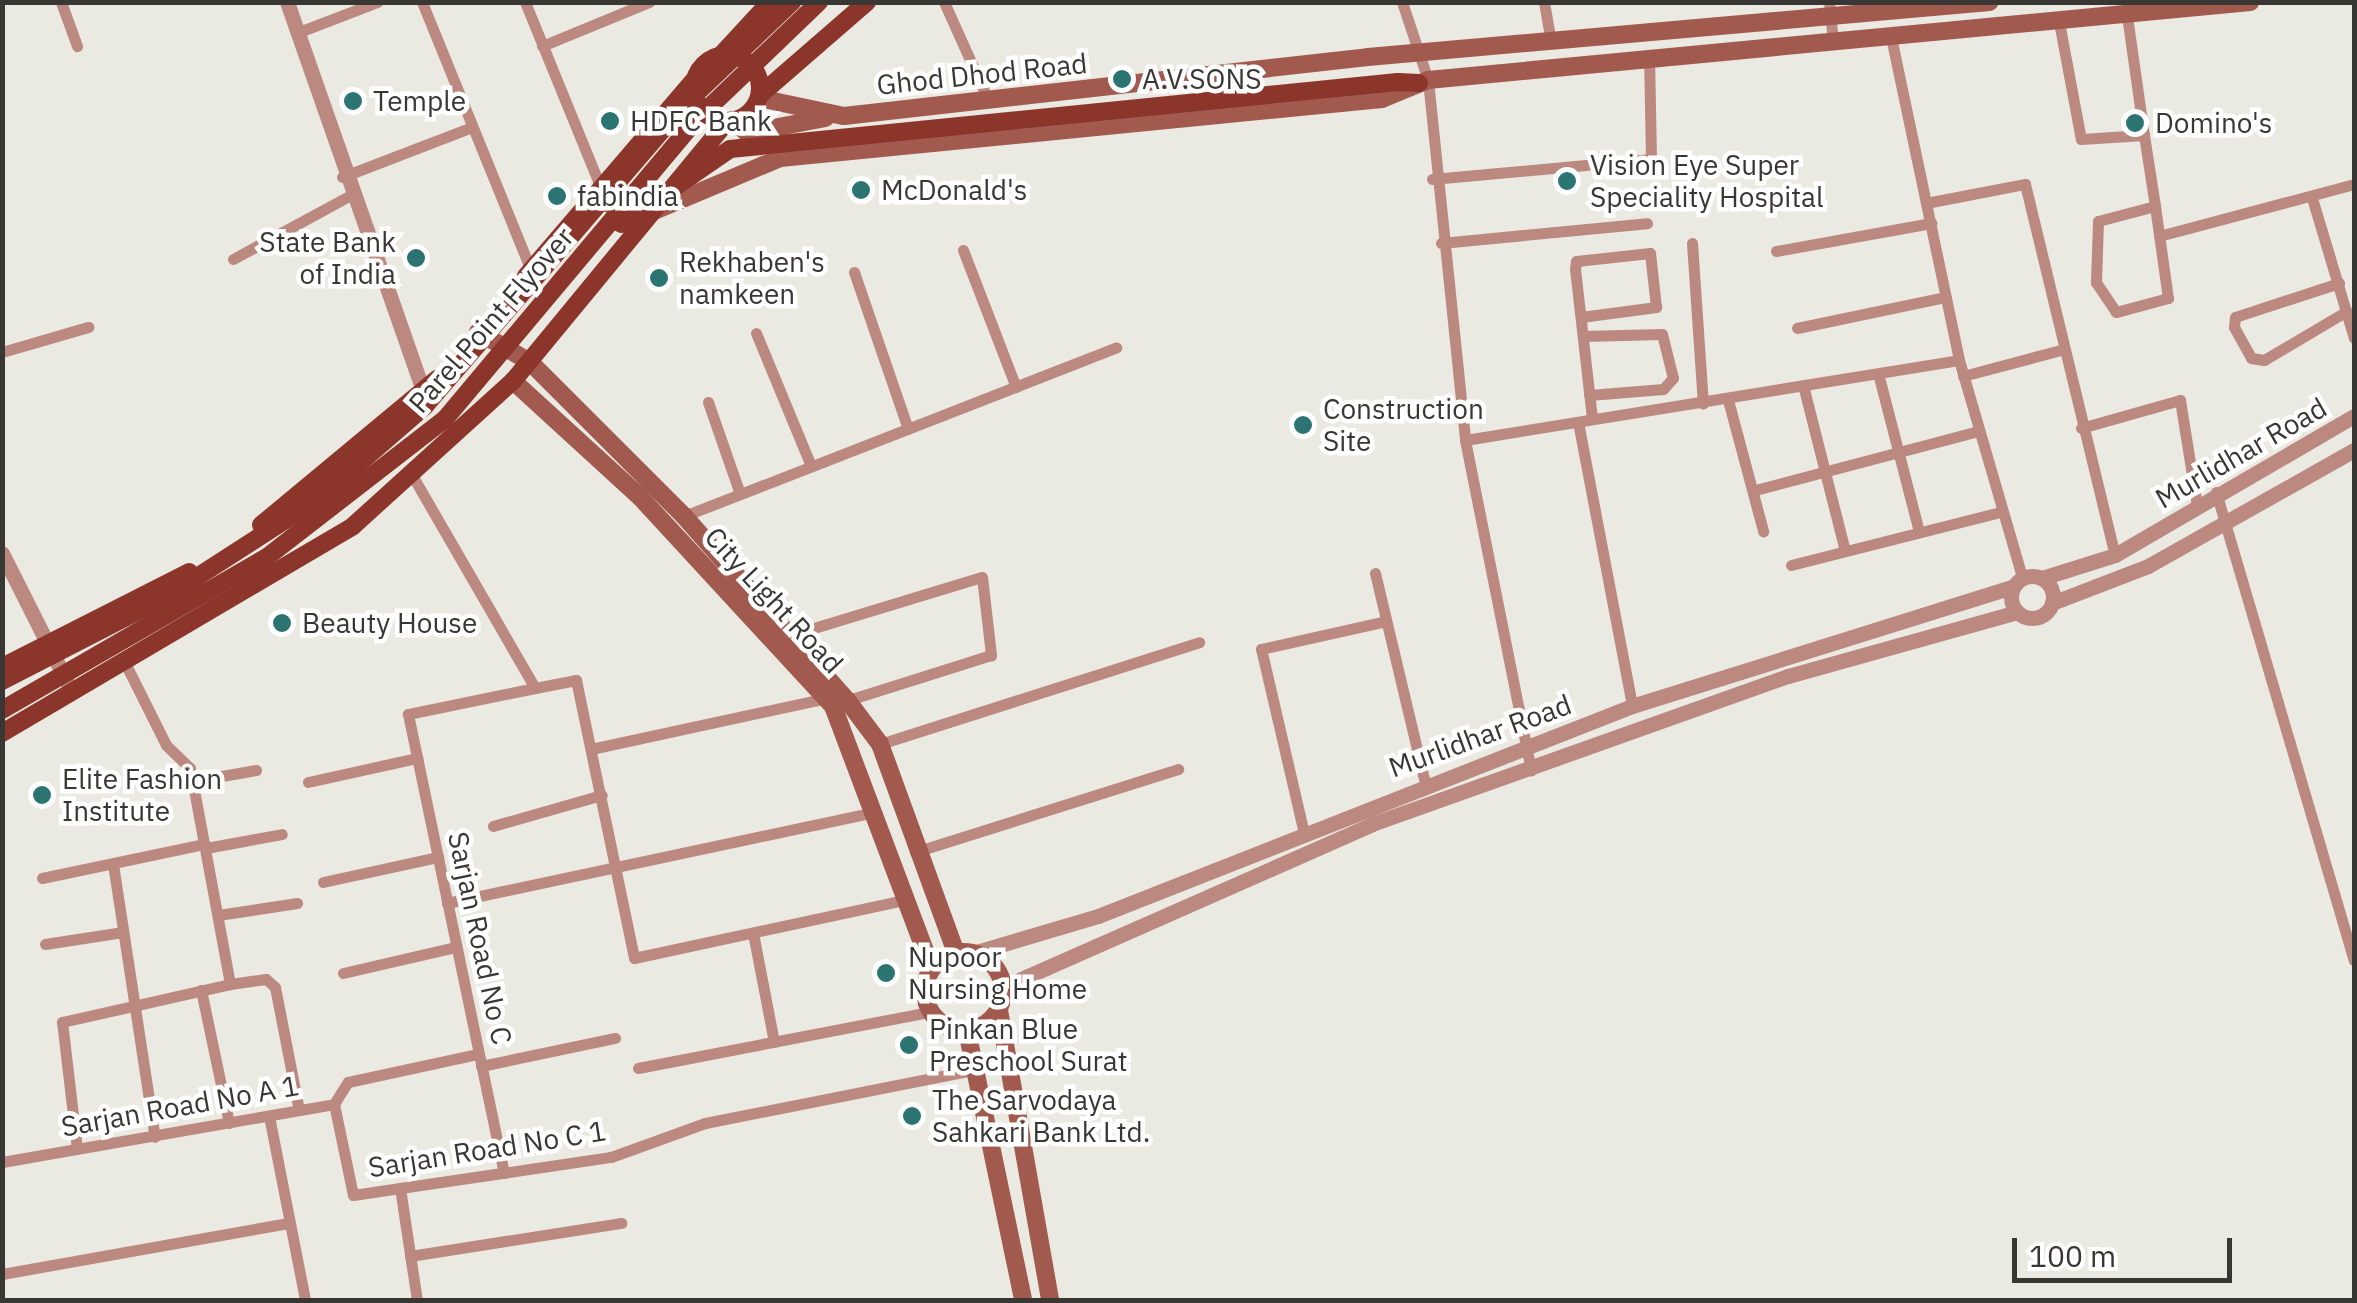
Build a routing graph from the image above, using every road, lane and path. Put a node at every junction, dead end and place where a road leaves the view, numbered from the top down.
1 (60, 2) edge
2 (287, 2) edge
3 (377, 2) edge
4 (422, 2) edge
5 (525, 2) edge
6 (650, 2) edge
7 (770, 2) edge
8 (792, 2) edge
9 (819, 2) edge
10 (868, 2) edge
11 (944, 2) edge
12 (1402, 2) edge
13 (1544, 2) edge
14 (1990, 2) edge
15 (2250, 2) edge
16 (1830, 10) edge
17 (2126, 16) junction
18 (2059, 22) junction
19 (299, 32) junction
20 (1891, 37) junction
21 (1550, 42) junction
22 (1834, 42) junction
23 (77, 46) dead end
24 (542, 46) junction
25 (1420, 54) junction
26 (720, 56) junction
27 (1650, 58) junction
28 (695, 79) junction
29 (1423, 81) junction
30 (759, 97) junction
31 (989, 102) junction
32 (832, 116) junction
33 (730, 121) junction
34 (472, 126) junction
35 (2144, 135) junction
36 (342, 177) junction
37 (1432, 179) junction
38 (2354, 184) edge
39 (593, 191) junction
40 (349, 196) junction
41 (2312, 198) junction
42 (1926, 202) junction
43 (2155, 206) junction
44 (647, 214) junction
45 (1647, 222) dead end
46 (1931, 224) junction
47 (2159, 236) junction
48 (1441, 242) junction
49 (1692, 243) dead end
50 (594, 245) junction
51 (963, 250) dead end
52 (1776, 250) dead end
53 (232, 259) dead end
54 (531, 271) junction
55 (854, 272) dead end
56 (2339, 283) junction
57 (1946, 297) junction
58 (2347, 311) junction
59 (1581, 318) junction
60 (88, 327) dead end
61 (1797, 328) dead end
62 (478, 332) junction
63 (756, 332) dead end
64 (1583, 336) junction
65 (2354, 338) edge
66 (1116, 348) dead end
67 (2061, 350) junction
68 (2, 352) edge
69 (1959, 360) junction
70 (530, 362) junction
71 (1964, 376) junction
72 (1880, 378) junction
73 (514, 381) junction
74 (1016, 387) junction
75 (1804, 389) junction
76 (424, 394) junction
77 (1589, 395) junction
78 (1728, 400) junction
79 (708, 402) dead end
80 (1703, 404) junction
81 (2354, 416) edge
82 (1585, 420) junction
83 (2080, 428) junction
84 (908, 429) junction
85 (1978, 431) junction
86 (1464, 440) junction
87 (2354, 450) edge
88 (1898, 452) junction
89 (811, 466) junction
90 (1825, 472) junction
91 (412, 475) junction
92 (1759, 489) dead end
93 (2216, 492) junction
94 (740, 494) junction
95 (2197, 506) junction
96 (2000, 512) junction
97 (684, 516) junction
98 (2224, 519) junction
99 (1763, 531) dead end
100 (1918, 532) junction
101 (1845, 551) junction
102 (2, 553) edge
103 (2115, 555) junction
104 (1791, 565) dead end
105 (1375, 573) dead end
106 (2042, 578) junction
107 (2017, 582) junction
108 (2052, 603) junction
109 (2017, 612) junction
110 (1386, 621) junction
111 (794, 634) junction
112 (1199, 642) dead end
113 (47, 644) junction
114 (126, 665) junction
115 (2, 667) edge
116 (2, 681) edge
117 (535, 688) junction
118 (73, 694) junction
119 (836, 701) junction
120 (1632, 706) junction
121 (2, 710) edge
122 (2, 733) edge
123 (880, 744) junction
124 (1526, 746) junction
125 (592, 749) junction
126 (417, 758) junction
127 (1178, 769) dead end
128 (256, 770) dead end
129 (1531, 770) junction
130 (193, 781) junction
131 (308, 782) dead end
132 (1425, 783) junction
133 (602, 796) junction
134 (875, 812) junction
135 (493, 826) dead end
136 (1303, 829) junction
137 (282, 834) dead end
138 (205, 846) junction
139 (914, 852) junction
140 (438, 857) junction
141 (113, 864) junction
142 (617, 866) junction
143 (42, 878) dead end
144 (323, 882) dead end
145 (900, 900) junction
146 (297, 903) dead end
147 (447, 903) junction
148 (218, 915) junction
149 (123, 932) junction
150 (753, 933) junction
151 (45, 944) dead end
152 (456, 947) junction
153 (965, 953) junction
154 (2354, 960) edge
155 (932, 969) junction
156 (343, 973) dead end
157 (230, 984) junction
158 (1003, 987) junction
159 (200, 990) junction
160 (134, 1004) junction
161 (999, 1010) junction
162 (930, 1012) junction
163 (967, 1031) junction
164 (615, 1038) dead end
165 (774, 1042) junction
166 (480, 1060) junction
167 (638, 1068) dead end
168 (978, 1070) junction
169 (334, 1104) junction
170 (299, 1110) junction
171 (268, 1116) junction
172 (230, 1123) junction
173 (154, 1138) junction
174 (77, 1149) junction
175 (2, 1162) edge
176 (504, 1173) junction
177 (400, 1188) junction
178 (354, 1195) joint
179 (289, 1223) junction
180 (621, 1223) dead end
181 (410, 1256) junction
182 (2, 1274) edge
183 (304, 1300) edge
184 (416, 1300) edge
185 (1024, 1300) edge
186 (1050, 1300) edge

1 - 23 street
2 - 19 street
3 - 19 street
4 - 34 street
5 - 24 street
6 - 24 street
7 - 26 main road
8 - 116 main road, Parel Point Flyover, bridge
9 - 50 main road, Parel Point Flyover, bridge
10 - 30 main road
11 - 31 street
12 - 25 street
13 - 21 street
14 - 16 main road, Ghod Dhod Road
15 - 17 main road
16 - 21 main road, Ghod Dhod Road
16 - 22 street
17 - 18 main road
17 - 35 street
18 - 20 main road
18 - 35 street
19 - 36 street
20 - 22 main road
20 - 42 street
21 - 25 main road, Ghod Dhod Road
22 - 27 main road
24 - 39 street
25 - 29 street
25 - 31 main road, Ghod Dhod Road
26 - 28 main road
26 - 30 main road
27 - 29 main road
27 - 37 street
28 - 33 main road
28 - 39 main road
29 - 37 street
29 - 44 main road
29 - 50 main road, bridge
30 - 32 main road, Ghod Dhod Road
30 - 33 main road
31 - 32 main road, Ghod Dhod Road
32 - 33 main road
33 - 44 main road
34 - 36 street
34 - 54 street
35 - 43 street
36 - 40 street
37 - 48 street
38 - 41 street
39 - 44 main road
39 - 54 main road
40 - 53 street
40 - 76 street
41 - 47 street
41 - 56 street
42 - 46 street
42 - 67 street
43 - 47 street
43 - 47 street
44 - 70 main road
45 - 48 street
46 - 52 street
46 - 57 street
48 - 86 street
49 - 80 street
50 - 121 main road, Parel Point Flyover, bridge
51 - 74 street
54 - 62 main road
55 - 84 street
56 - 58 street
56 - 58 street
57 - 61 street
57 - 69 street
58 - 65 street
59 - 59 street
59 - 64 street
60 - 68 street
62 - 70 main road
62 - 76 main road
63 - 89 street
64 - 77 street
64 - 77 street
66 - 74 street
67 - 71 street
67 - 83 street
69 - 71 street
69 - 72 street
70 - 73 main road
70 - 97 main road
71 - 85 street
72 - 75 street
72 - 88 street
73 - 91 main road
73 - 119 main road, City Light Road
74 - 84 street
75 - 78 street
75 - 90 street
76 - 113 main road
77 - 82 street
78 - 80 street
78 - 99 street
79 - 94 street
80 - 82 street
81 - 93 street, Murlidhar Road
82 - 86 street
82 - 120 street
83 - 95 street
83 - 103 street
84 - 89 street
85 - 88 street
85 - 96 street
86 - 124 street
87 - 98 street, Murlidhar Road
88 - 90 street
88 - 100 street
89 - 94 street
90 - 92 street
90 - 101 street
91 - 114 main road
91 - 117 street
93 - 95 street, Murlidhar Road
93 - 98 street
94 - 97 street
95 - 103 street, Murlidhar Road
96 - 100 street
96 - 107 street
97 - 111 main road
98 - 108 street, Murlidhar Road
98 - 154 street
100 - 101 street
101 - 104 street
102 - 113 street
103 - 106 street, Murlidhar Road
105 - 110 street
106 - 107 street
106 - 108 street
107 - 109 street
107 - 120 street, Murlidhar Road
108 - 109 street, Murlidhar Road
109 - 129 street, Murlidhar Road
110 - 132 street
110 - 136 street
111 - 119 main road
111 - 119 street
112 - 123 street
113 - 115 main road
113 - 118 street
114 - 118 main road
114 - 130 street
117 - 125 street
117 - 126 street, Sarjan Road No C
118 - 122 main road
119 - 123 main road
119 - 125 street
119 - 134 main road, City Light Road
120 - 124 street, Murlidhar Road
123 - 139 main road
124 - 129 street
124 - 132 street, Murlidhar Road
125 - 133 street
126 - 131 street
126 - 140 street, Sarjan Road No C
127 - 139 street
128 - 130 street
129 - 158 street, Murlidhar Road
130 - 138 street
132 - 136 street, Murlidhar Road
133 - 135 street
133 - 142 street
134 - 142 street
134 - 145 main road, City Light Road
136 - 153 street, Murlidhar Road
137 - 138 street
138 - 141 street
138 - 148 street
139 - 153 main road
140 - 144 street
140 - 147 street, Sarjan Road No C
141 - 143 street
141 - 149 street
142 - 147 street
142 - 150 street
145 - 150 street
145 - 155 main road, City Light Road
146 - 148 street
147 - 152 street, Sarjan Road No C
148 - 157 street
149 - 151 street
149 - 160 street
150 - 165 street
152 - 156 street
152 - 166 street, Sarjan Road No C
153 - 155 main road
153 - 158 main road
155 - 162 main road, City Light Road
157 - 159 street
157 - 170 street
158 - 161 main road
159 - 160 street
159 - 172 street
160 - 173 street
160 - 174 street
161 - 163 main road
161 - 186 main road
162 - 163 main road
162 - 165 street
163 - 168 main road
164 - 166 street
165 - 167 street
166 - 169 street
166 - 176 street, Sarjan Road No C
168 - 176 street, Sarjan Road No C 1
168 - 185 main road
169 - 170 street, Sarjan Road No A 1
169 - 178 street, Sarjan Road No A 1
170 - 171 street, Sarjan Road No A 1
171 - 172 street, Sarjan Road No A 1
171 - 179 street
172 - 173 street, Sarjan Road No A 1
173 - 174 street, Sarjan Road No A 1
174 - 175 street, Sarjan Road No A 1
176 - 177 street, Sarjan Road No C 1
177 - 178 street, Sarjan Road No C 1
177 - 181 street
179 - 182 street
179 - 183 street
180 - 181 street
181 - 184 street

